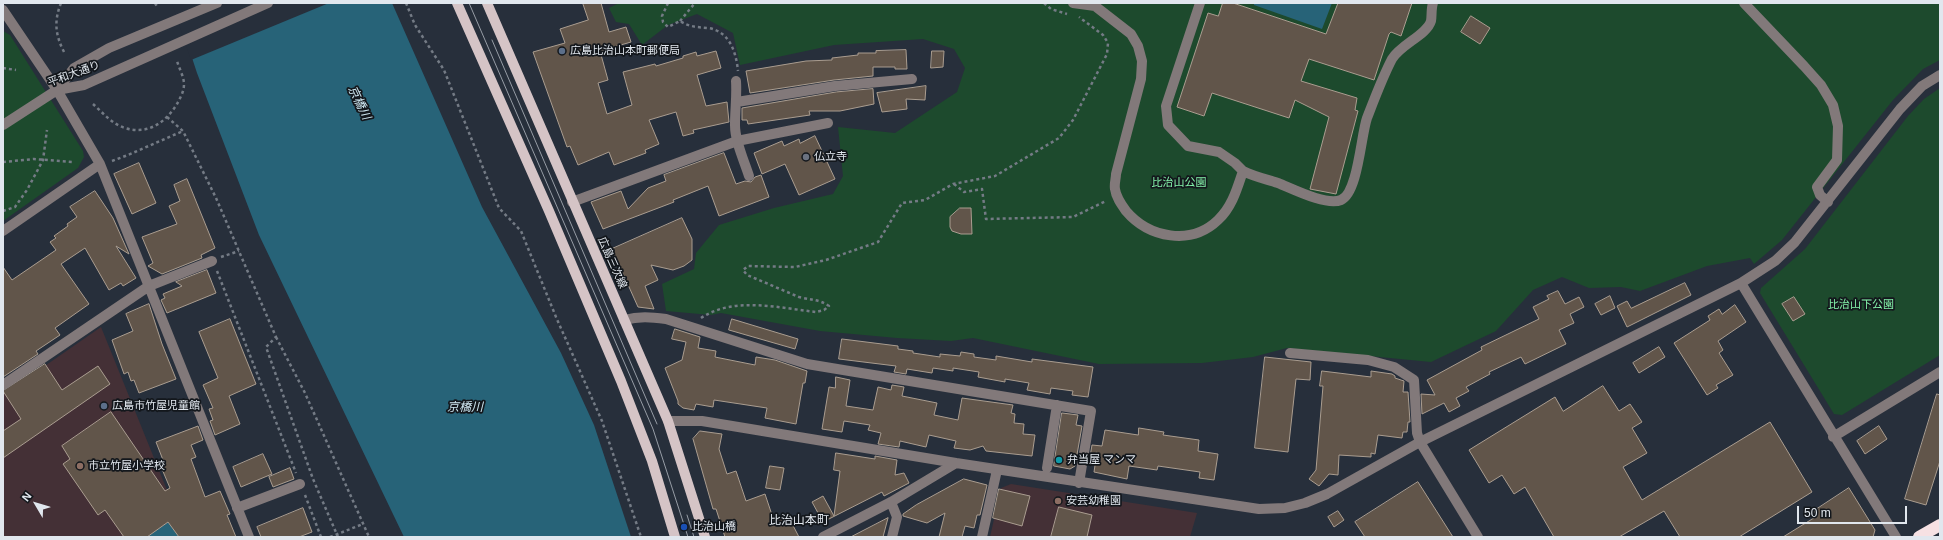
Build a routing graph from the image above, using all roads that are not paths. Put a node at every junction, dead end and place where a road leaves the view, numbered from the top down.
1 (217, 3) edge
2 (268, 3) edge
3 (457, 3) edge
4 (487, 3) edge
5 (1073, 3) edge
6 (1200, 3) edge
7 (1433, 3) edge
8 (1744, 3) edge
9 (4, 14) edge
10 (1940, 75) edge
11 (912, 79) dead end
12 (736, 81) road end
13 (57, 90) junction
14 (737, 102) junction
15 (828, 123) dead end
16 (3, 125) edge
17 (737, 141) junction
18 (100, 164) junction
19 (1243, 171) junction
20 (749, 176) dead end
21 (572, 202) junction
22 (1828, 202) junction
23 (3, 231) edge
24 (212, 261) road end
25 (1741, 284) junction
26 (149, 286) junction
27 (624, 320) junction
28 (1290, 353) dead end
29 (1940, 372) edge
30 (3, 385) edge
31 (1057, 405) junction
32 (668, 421) junction
33 (1833, 436) junction
34 (1420, 442) junction
35 (956, 463) junction
36 (1047, 468) dead end
37 (997, 470) junction
38 (1080, 482) junction
39 (300, 484) road end
40 (891, 502) junction
41 (237, 508) junction
42 (1940, 524) edge
43 (249, 537) edge
44 (675, 537) edge
45 (705, 537) edge
46 (824, 537) edge
47 (892, 537) edge
48 (982, 537) edge
49 (1478, 537) edge
50 (1896, 537) edge
51 (1919, 537) edge

1 - 13 street
2 - 13 street, 平和大通り
3 - 44 main road
4 - 21 main road, 広島三次線
5 - 19 street
6 - 19 street
7 - 19 street
8 - 22 street
9 - 13 street
10 - 22 street
11 - 14 street
12 - 14 street
13 - 16 street, 平和大通り
13 - 18 street
14 - 17 street
15 - 17 street
17 - 20 street
17 - 21 street
18 - 23 street
18 - 26 street
21 - 27 main road, 広島三次線
22 - 25 street
24 - 26 street
25 - 33 street
25 - 34 street
26 - 30 street
26 - 41 street
27 - 31 street
27 - 32 main road, 広島三次線
28 - 34 street
29 - 33 street
31 - 36 street
31 - 38 street
32 - 35 street
32 - 45 main road, 広島三次線
33 - 50 street
34 - 38 street
34 - 49 street
35 - 37 street
35 - 40 street
37 - 38 street
37 - 48 street
39 - 41 street
40 - 46 street
40 - 47 street
41 - 43 street
42 - 51 highway

